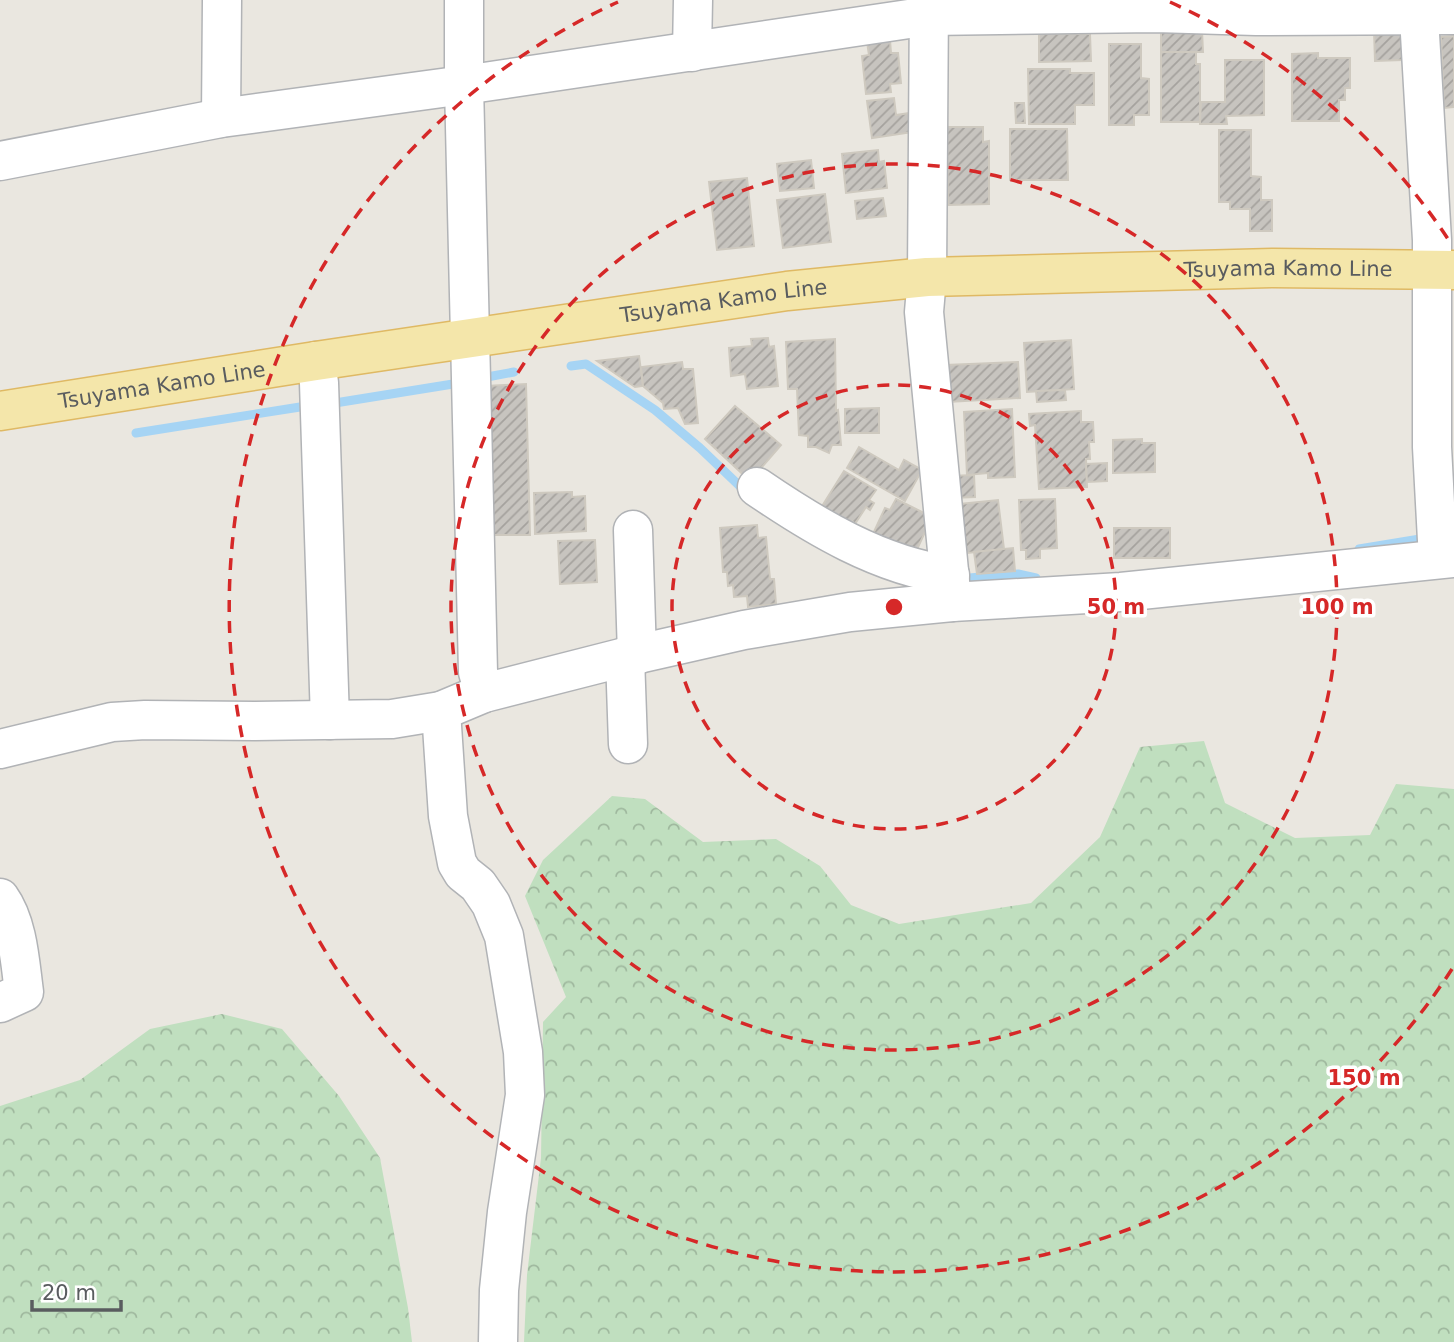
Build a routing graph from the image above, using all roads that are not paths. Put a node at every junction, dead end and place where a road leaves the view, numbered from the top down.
1 (222, 0) edge
2 (464, 0) edge
3 (692, 0) edge
4 (1156, 7) edge
5 (929, 8) edge
6 (1430, 10) edge
7 (692, 52) junction
8 (464, 85) junction
9 (221, 118) junction
10 (0, 161) edge
11 (1443, 269) edge
12 (927, 277) junction
13 (471, 339) junction
14 (316, 361) junction
15 (0, 411) edge
16 (757, 488) dead end
17 (633, 530) dead end
18 (1446, 558) edge
19 (951, 588) junction
20 (631, 656) junction
21 (484, 693) junction
22 (441, 711) junction
23 (330, 720) junction
24 (628, 744) dead end
25 (11, 747) edge
26 (0, 778) edge
27 (0, 898) edge
28 (0, 1003) edge
29 (498, 1342) edge

1 - 9 street
2 - 8 street
3 - 7 street
4 - 5 street
4 - 6 street
5 - 7 street
5 - 12 street
6 - 11 street
7 - 8 street
8 - 9 street
8 - 13 street
9 - 10 street
11 - 12 main road, Tsuyama Kamo Line
11 - 18 street
12 - 13 main road, Tsuyama Kamo Line
12 - 19 street
13 - 14 main road, Tsuyama Kamo Line
13 - 21 street
14 - 15 main road, Tsuyama Kamo Line
14 - 23 street
16 - 19 street
17 - 20 street
18 - 19 street
19 - 20 street
20 - 21 street
20 - 24 street
21 - 22 street
22 - 23 street
22 - 29 street
23 - 25 street
25 - 26 street
27 - 28 street

